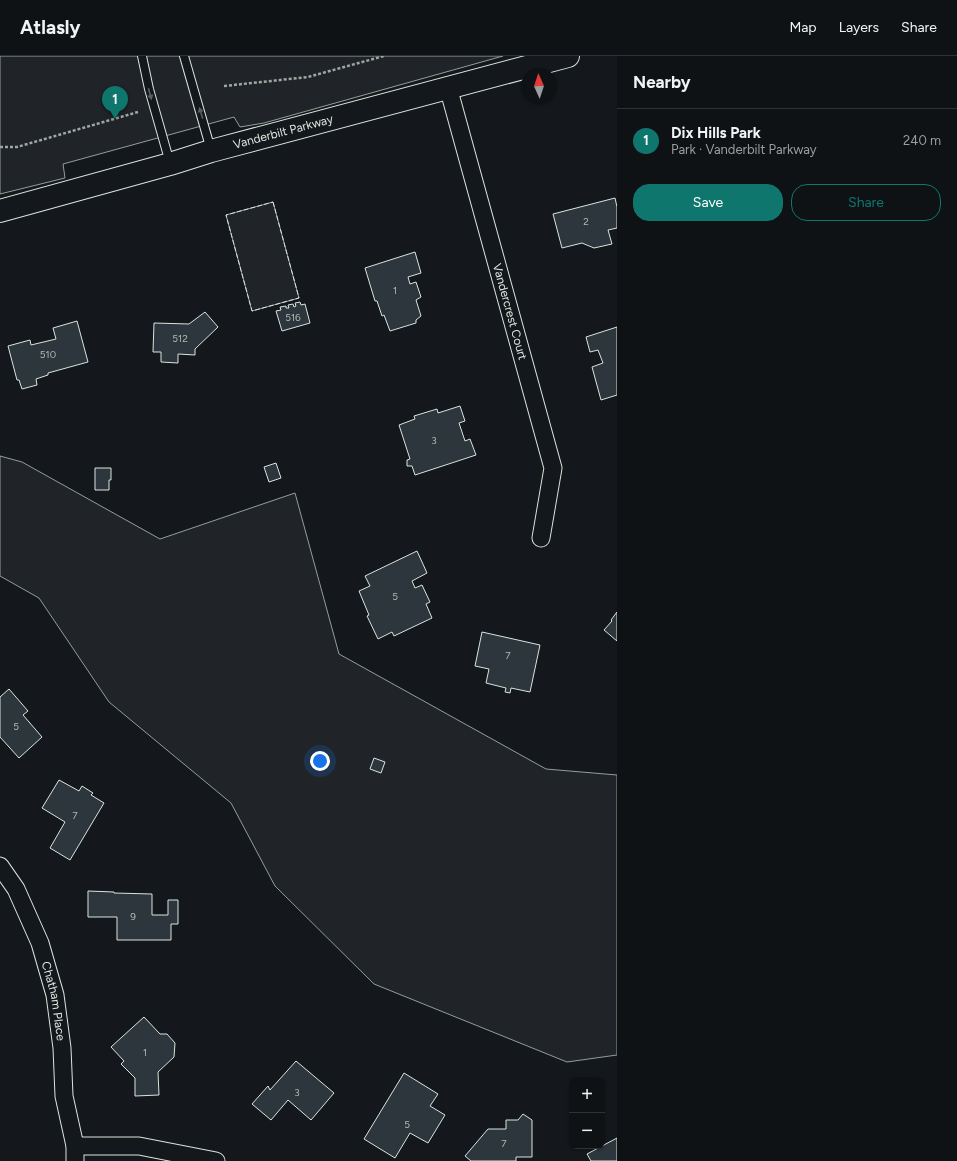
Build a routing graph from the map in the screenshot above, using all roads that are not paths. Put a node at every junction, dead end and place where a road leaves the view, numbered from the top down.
1 (142, 56) edge
2 (184, 56) edge
3 (568, 56) edge
4 (448, 87) junction
5 (212, 150) junction
6 (170, 164) junction
7 (0, 211) edge
8 (541, 538) dead end
9 (0, 866) edge
10 (75, 1154) edge
11 (216, 1161) edge

1 -> 6 lane
5 -> 2 lane
3 - 4 main road, Vanderbilt Parkway
4 - 5 main road, Vanderbilt Parkway
4 - 8 street, Vandercrest Court
5 - 6 main road, Vanderbilt Parkway
6 - 7 main road, Vanderbilt Parkway
9 - 10 street, Chatham Place
10 - 11 street

